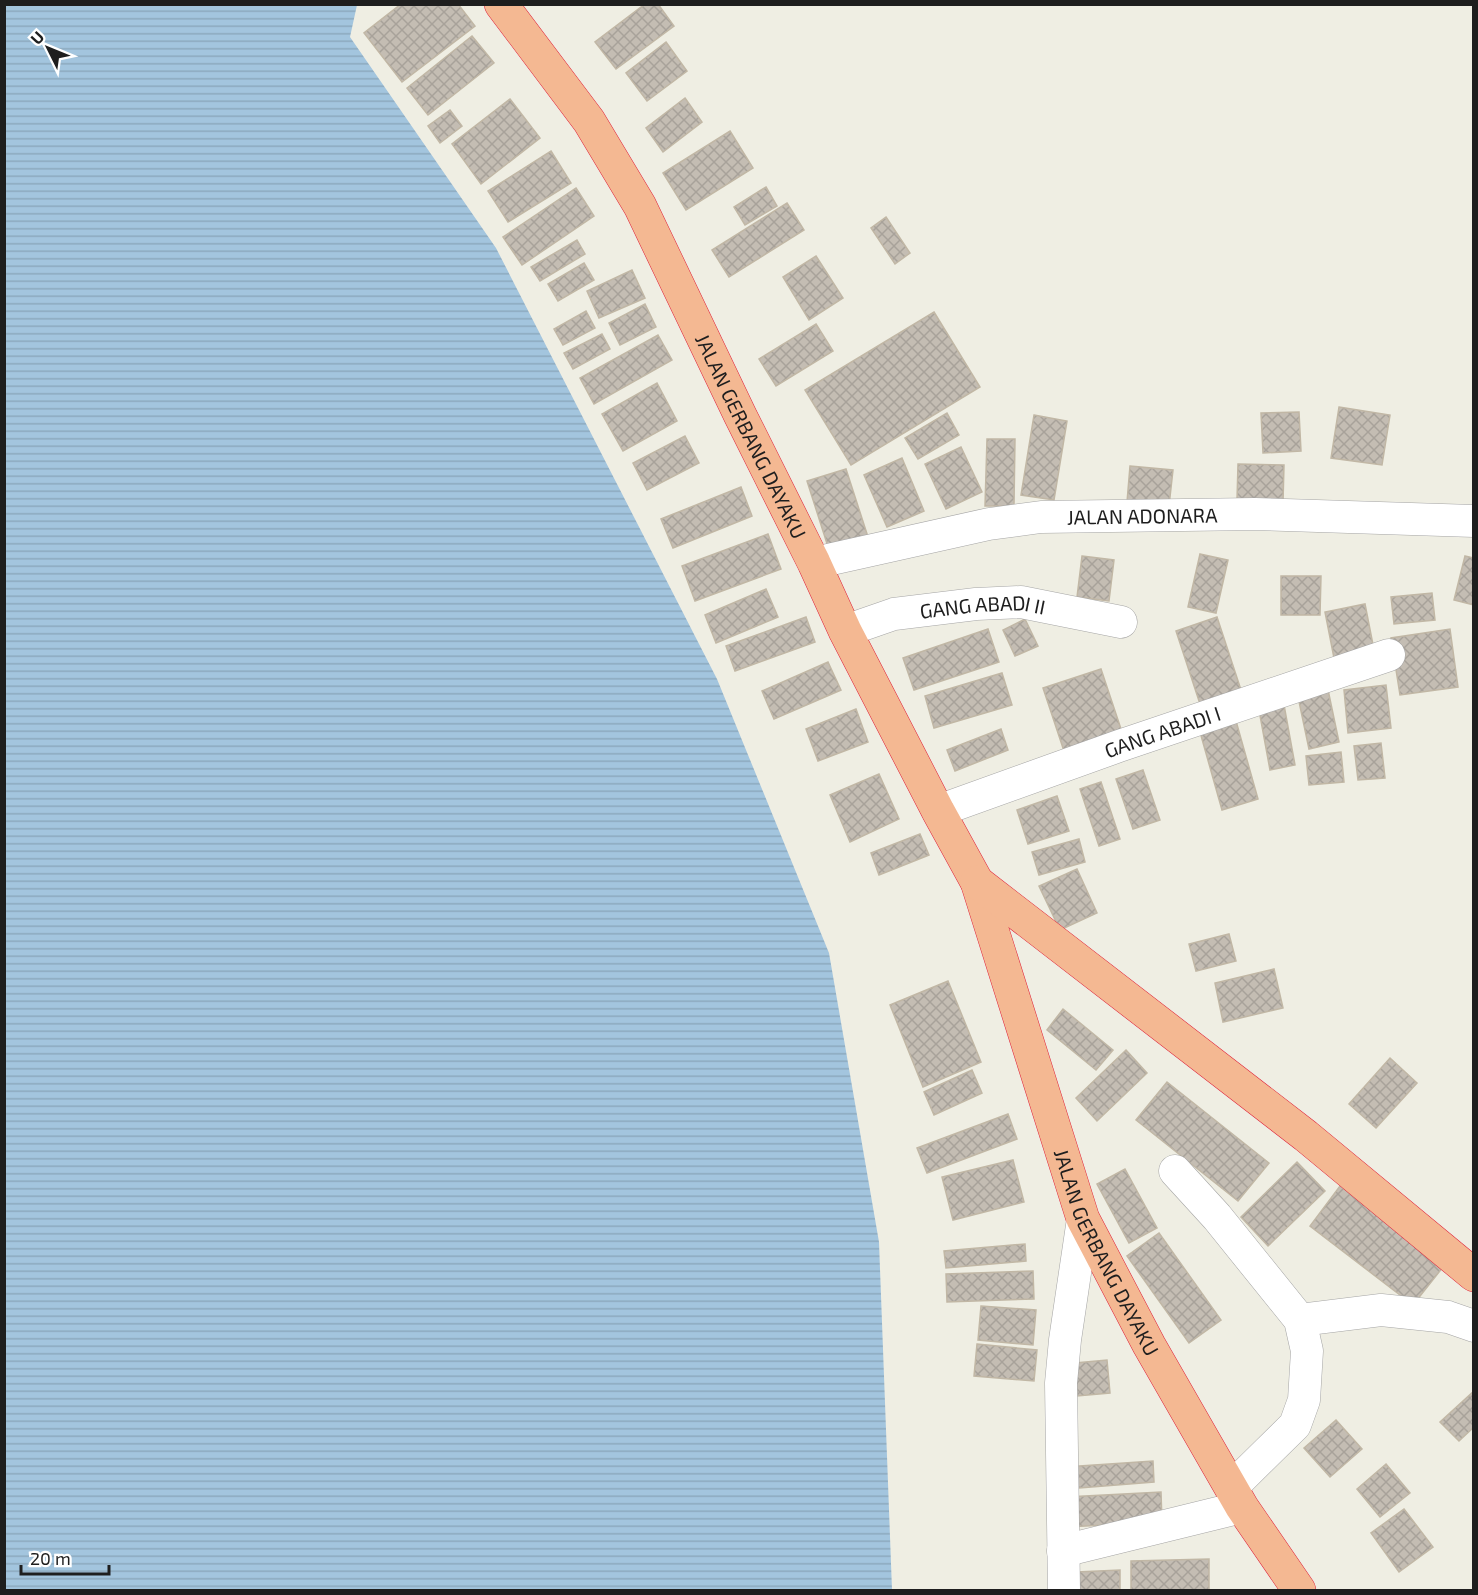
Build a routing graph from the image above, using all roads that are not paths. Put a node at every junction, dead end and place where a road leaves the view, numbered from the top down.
1 (501, 4) edge
2 (1473, 521) edge
3 (814, 563) junction
4 (1121, 622) dead end
5 (845, 631) junction
6 (1389, 655) dead end
7 (938, 811) junction
8 (977, 882) junction
9 (1175, 1171) dead end
10 (1083, 1219) junction
11 (1473, 1275) edge
12 (1300, 1320) junction
13 (1473, 1326) edge
14 (1236, 1497) junction
15 (1063, 1551) junction
16 (1064, 1590) edge
17 (1299, 1590) edge

1 - 3 highway, JALAN GERBANG DAYAKU
2 - 3 street, JALAN ADONARA
3 - 5 highway, JALAN GERBANG DAYAKU
4 - 5 street, GANG ABADI II
5 - 7 highway, JALAN GERBANG DAYAKU
6 - 7 street, GANG ABADI I
7 - 8 highway, JALAN GERBANG DAYAKU
8 - 10 highway, JALAN GERBANG DAYAKU
8 - 11 highway, JALAN GERBANG DAYAKU
9 - 12 street
10 - 14 highway, JALAN GERBANG DAYAKU
10 - 15 street
12 - 13 street
12 - 14 street
14 - 15 street
14 - 17 highway, JALAN GERBANG DAYAKU
15 - 16 street

